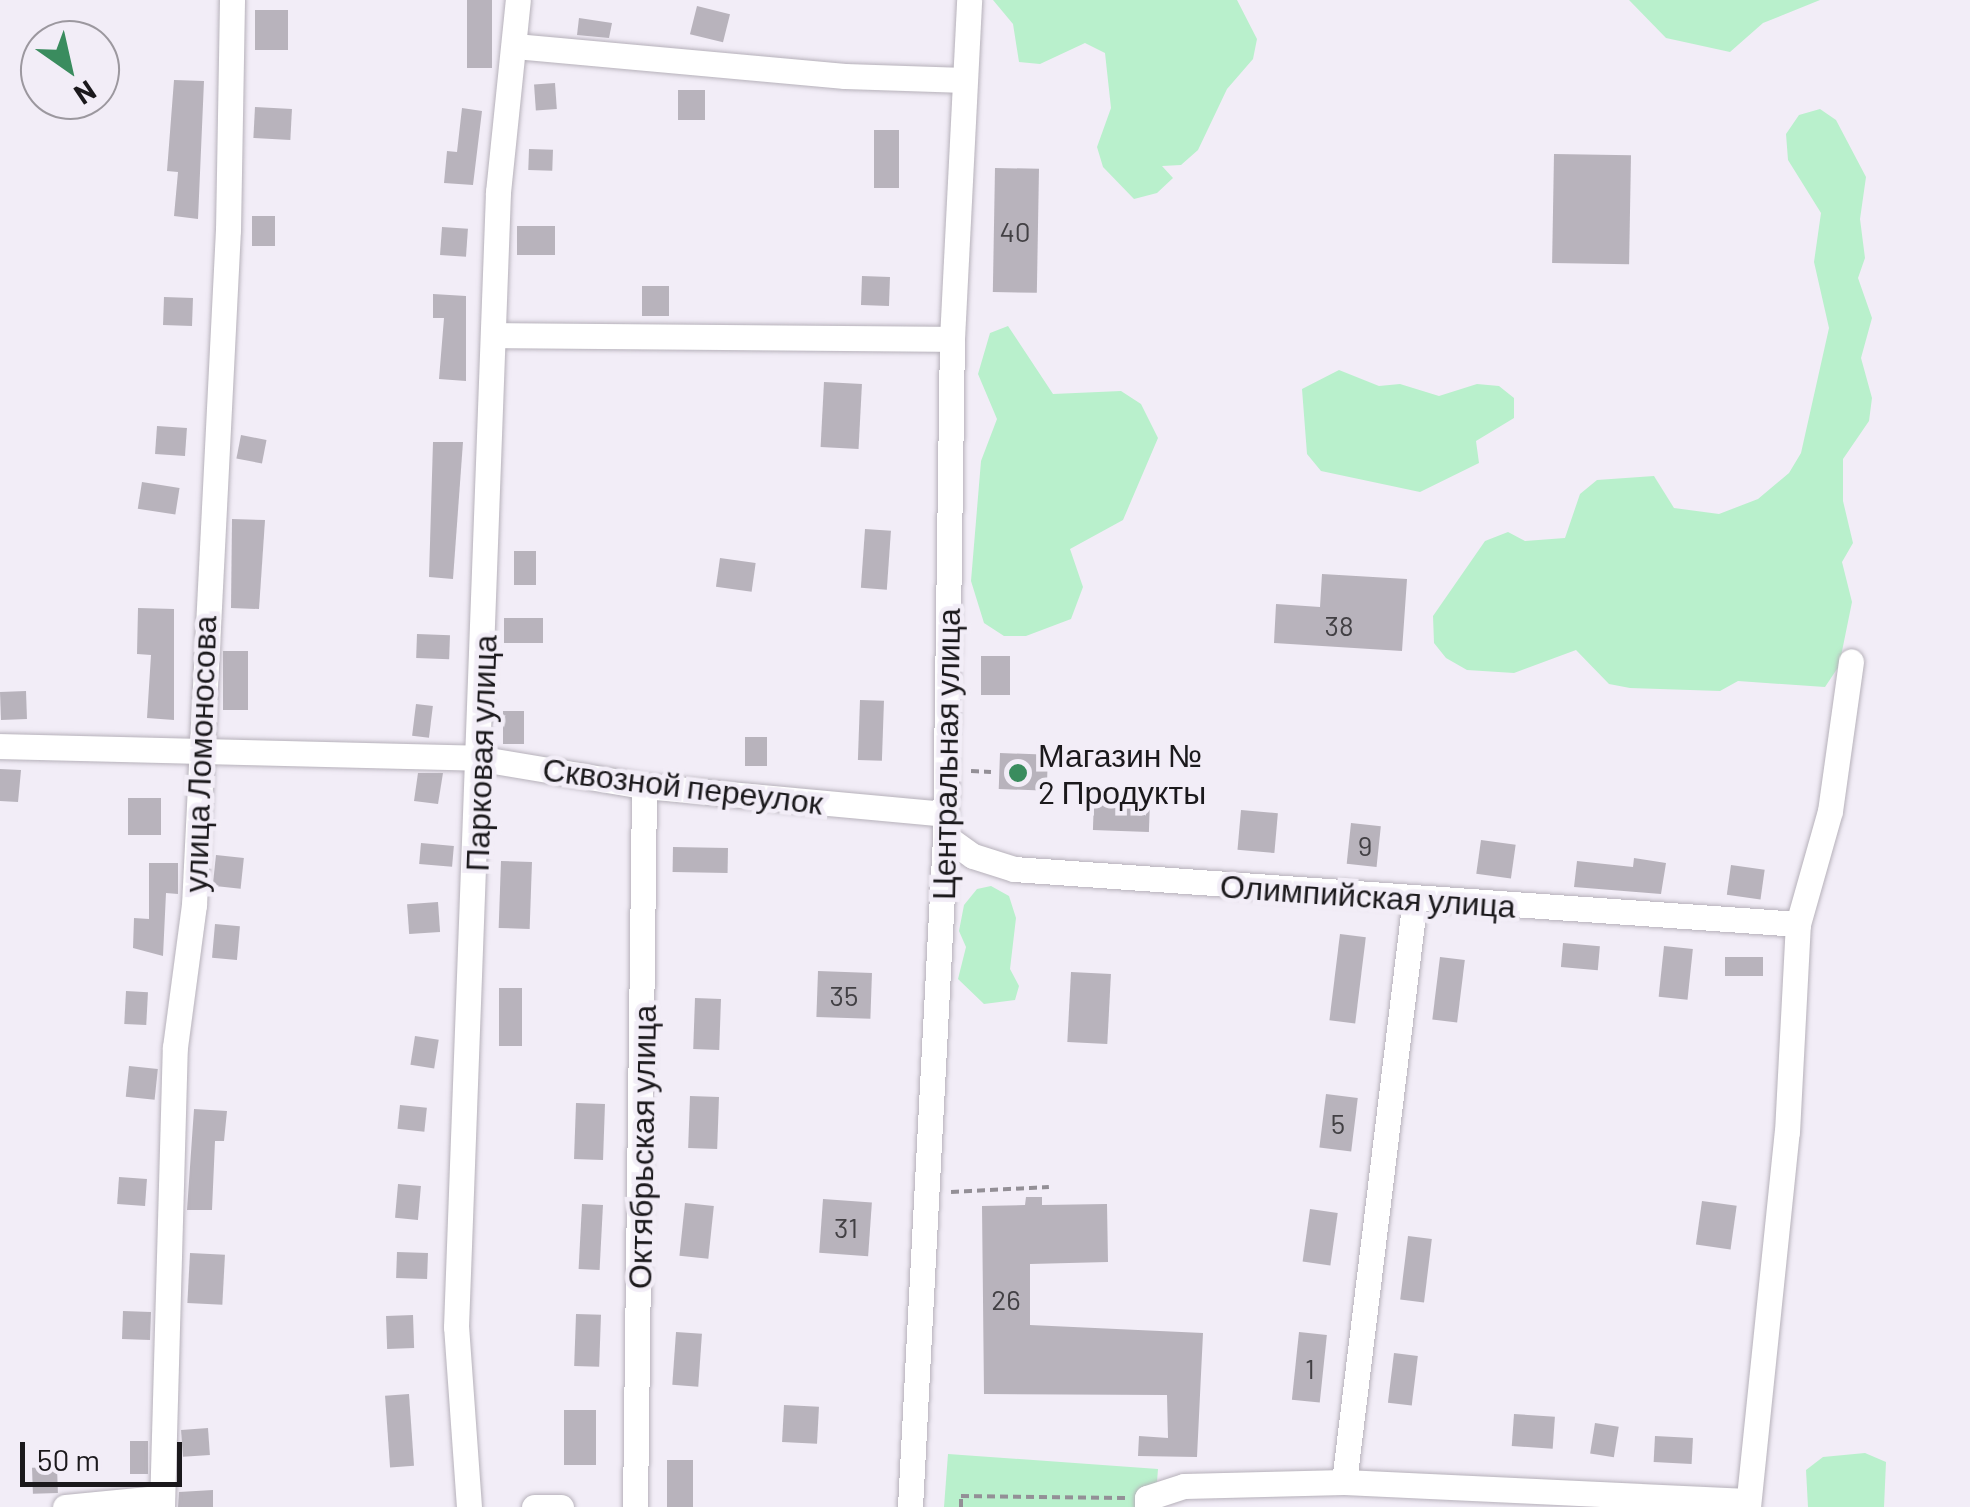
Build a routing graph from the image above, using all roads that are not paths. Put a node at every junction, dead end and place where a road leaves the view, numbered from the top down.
1 (232, 0) edge
2 (518, 0) edge
3 (969, 0) edge
4 (514, 46) junction
5 (966, 80) junction
6 (493, 334) junction
7 (952, 339) junction
8 (1851, 661) dead end
9 (0, 746) edge
10 (199, 746) junction
11 (476, 758) junction
12 (644, 786) junction
13 (946, 825) junction
14 (1415, 898) junction
15 (1798, 924) junction
16 (1344, 1482) junction
17 (160, 1503) edge
18 (1147, 1503) edge
19 (1748, 1504) edge
20 (65, 1507) edge
21 (469, 1507) edge
22 (534, 1507) edge
23 (561, 1507) edge
24 (635, 1507) edge
25 (910, 1507) edge

1 - 10 street, улица Ломоносова
2 - 4 street, Парковая улица
3 - 5 street, Центральная улица
4 - 5 street
4 - 6 street, Парковая улица
5 - 7 street, Центральная улица
6 - 7 street
6 - 11 street, Парковая улица
7 - 13 street, Центральная улица
8 - 15 street
9 - 10 street, Сквозной переулок
10 - 11 street, Сквозной переулок
10 - 17 street, улица Ломоносова
11 - 12 street, Сквозной переулок
11 - 21 street, Парковая улица
12 - 13 street, Сквозной переулок
12 - 24 street, Октябрьская улица
13 - 14 street, Олимпийская улица
13 - 25 street, Центральная улица
14 - 15 street, Олимпийская улица
14 - 16 street
15 - 19 street
16 - 18 street
16 - 19 street
17 - 20 street
22 - 23 street

